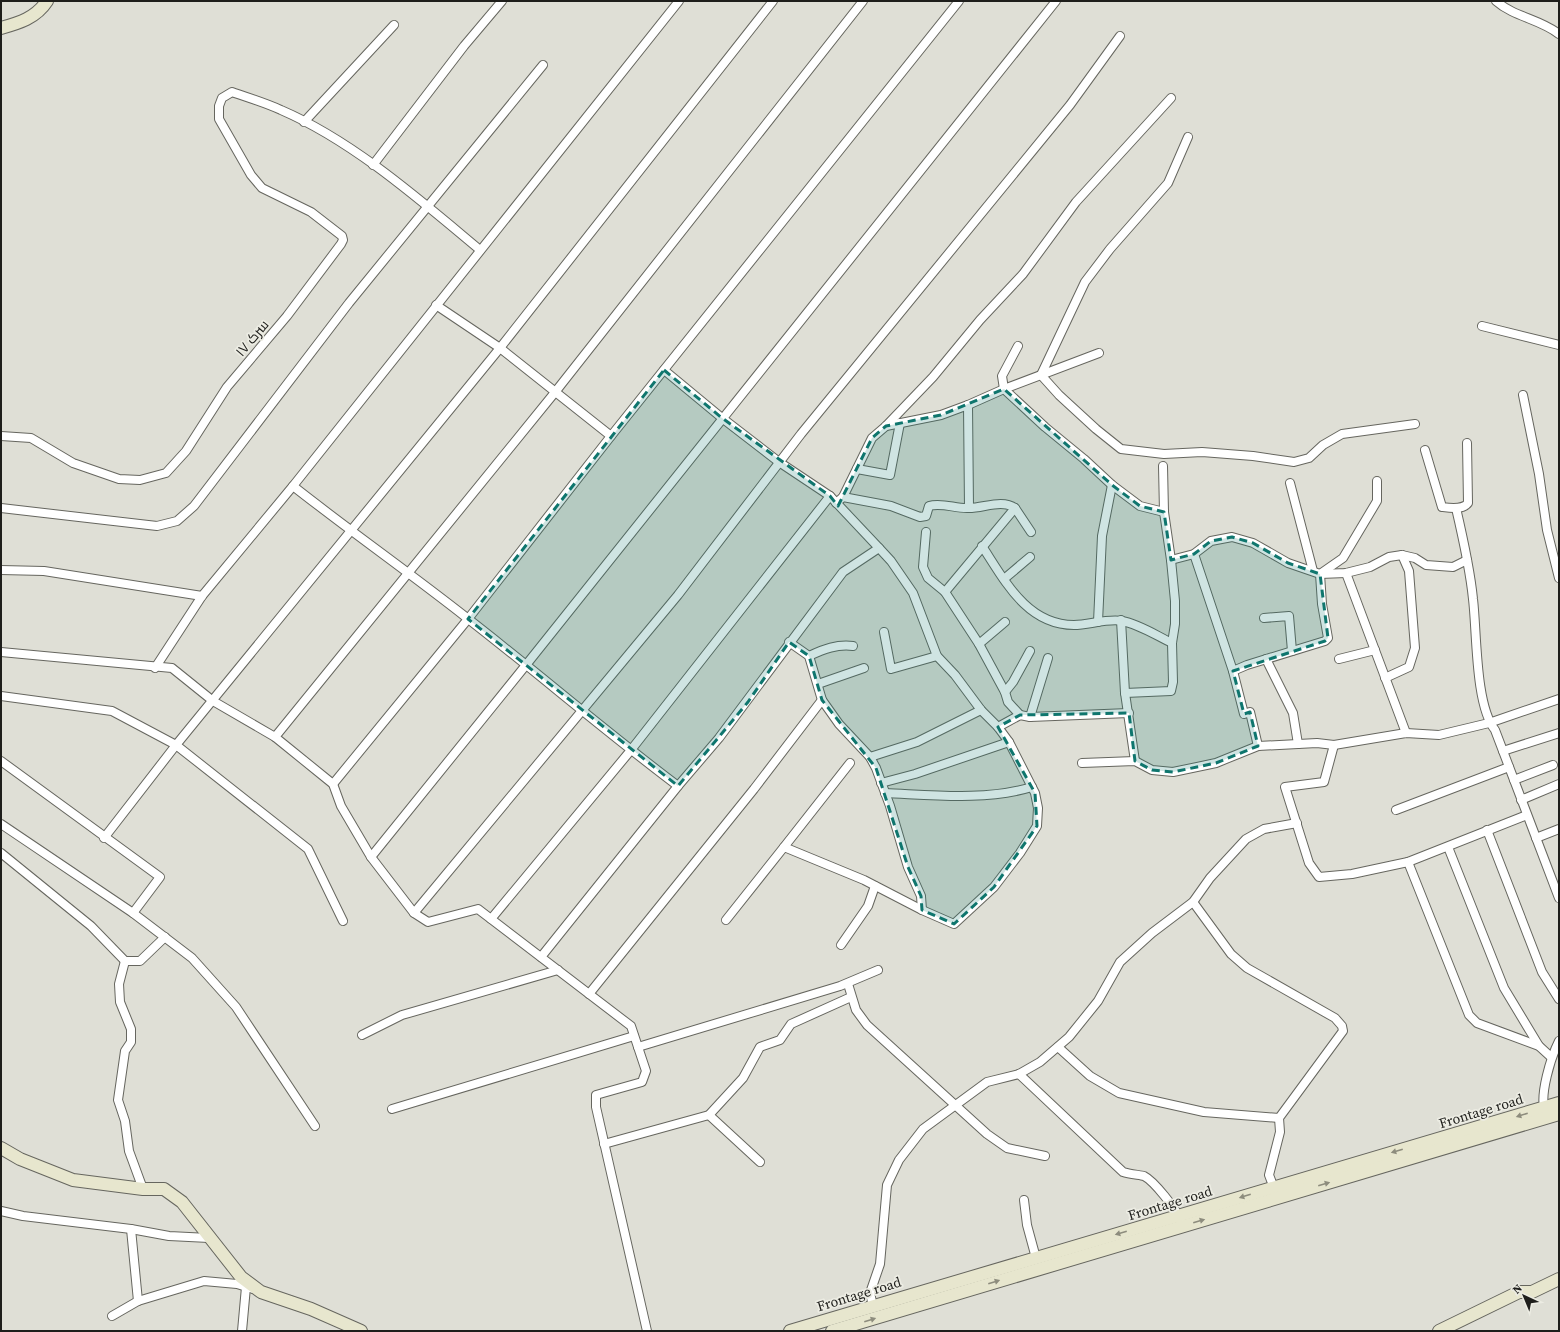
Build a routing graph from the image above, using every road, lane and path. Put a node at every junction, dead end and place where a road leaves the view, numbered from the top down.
1 (47, 1) edge
2 (502, 1) edge
3 (679, 1) edge
4 (773, 1) edge
5 (863, 1) edge
6 (959, 1) edge
7 (1056, 1) edge
8 (1496, 1) edge
9 (394, 25) dead end
10 (1, 28) edge
11 (1559, 34) edge
12 (1120, 36) dead end
13 (543, 65) dead end
14 (1171, 98) dead end
15 (304, 122) junction
16 (1188, 137) dead end
17 (373, 165) junction
18 (427, 206) junction
19 (480, 250) junction
20 (436, 305) junction
21 (1482, 326) dead end
22 (1559, 345) edge
23 (1018, 346) dead end
24 (500, 348) junction
25 (1099, 353) dead end
26 (664, 370) junction
27 (1041, 375) junction
28 (1004, 389) junction
29 (556, 391) junction
30 (1523, 395) dead end
31 (968, 405) junction
32 (722, 418) junction
33 (900, 424) junction
34 (1415, 424) dead end
35 (886, 426) junction
36 (1, 436) edge
37 (612, 436) junction
38 (1466, 443) dead end
39 (1425, 450) dead end
40 (779, 462) junction
41 (1163, 466) dead end
42 (857, 469) junction
43 (1376, 481) dead end
44 (1290, 483) dead end
45 (1112, 485) junction
46 (294, 486) junction
47 (830, 496) junction
48 (842, 497) junction
49 (836, 503) junction
50 (1, 508) edge
51 (969, 508) junction
52 (1015, 508) junction
53 (1456, 508) junction
54 (1164, 512) junction
55 (350, 531) junction
56 (926, 532) dead end
57 (1031, 532) dead end
58 (982, 546) junction
59 (879, 548) junction
60 (1194, 554) junction
61 (1402, 555) junction
62 (1030, 557) dead end
63 (1171, 560) junction
64 (1467, 560) junction
65 (1, 570) edge
66 (1317, 572) junction
67 (409, 573) junction
68 (1346, 573) junction
69 (1559, 578) edge
70 (1004, 579) junction
71 (945, 592) junction
72 (202, 596) junction
73 (1264, 618) dead end
74 (468, 619) junction
75 (1121, 620) junction
76 (1005, 622) dead end
77 (1098, 622) junction
78 (884, 632) dead end
79 (790, 642) junction
80 (979, 644) junction
81 (1172, 644) junction
82 (853, 646) dead end
83 (1375, 650) junction
84 (1030, 651) dead end
85 (1292, 651) junction
86 (1, 652) edge
87 (809, 656) junction
88 (937, 656) junction
89 (1048, 658) dead end
90 (1266, 659) junction
91 (1339, 659) dead end
92 (526, 665) junction
93 (155, 668) junction
94 (864, 668) dead end
95 (1232, 671) junction
96 (1385, 678) junction
97 (818, 684) junction
98 (1005, 692) junction
99 (1126, 693) junction
100 (1, 696) edge
101 (1559, 699) edge
102 (822, 700) junction
103 (213, 701) junction
104 (981, 710) junction
105 (583, 711) junction
106 (1129, 713) junction
107 (1020, 715) junction
108 (1030, 717) junction
109 (1489, 723) junction
110 (998, 727) junction
111 (1406, 733) junction
112 (1559, 733) edge
113 (275, 737) junction
114 (1009, 742) junction
115 (1298, 744) junction
116 (1334, 745) junction
117 (176, 746) junction
118 (1258, 746) junction
119 (631, 750) junction
120 (1503, 751) junction
121 (870, 757) junction
122 (1, 761) edge
123 (1135, 761) junction
124 (850, 763) dead end
125 (1082, 764) dead end
126 (1553, 764) dead end
127 (1509, 766) junction
128 (1514, 780) junction
129 (881, 783) junction
130 (333, 784) junction
131 (1559, 784) edge
132 (678, 786) junction
133 (1032, 787) junction
134 (885, 793) junction
135 (1521, 800) junction
136 (1396, 810) dead end
137 (1527, 815) junction
138 (1297, 823) junction
139 (1, 824) edge
140 (1559, 829) edge
141 (1487, 830) junction
142 (104, 838) junction
143 (1536, 838) junction
144 (784, 847) junction
145 (1448, 847) junction
146 (1, 853) edge
147 (371, 857) junction
148 (1408, 862) junction
149 (875, 886) junction
150 (1558, 892) edge
151 (1193, 902) junction
152 (922, 910) junction
153 (133, 913) junction
154 (414, 913) junction
155 (491, 919) junction
156 (726, 920) dead end
157 (343, 921) dead end
158 (165, 937) junction
159 (841, 945) dead end
160 (542, 958) junction
161 (125, 960) junction
162 (558, 970) junction
163 (878, 970) dead end
164 (848, 984) junction
165 (589, 994) junction
166 (851, 997) junction
167 (1559, 999) edge
168 (362, 1035) dead end
169 (634, 1036) junction
170 (1559, 1041) edge
171 (1539, 1046) junction
172 (638, 1047) junction
173 (1058, 1047) junction
174 (1551, 1057) junction
175 (1020, 1074) junction
176 (1559, 1103) edge
177 (956, 1104) junction
178 (392, 1109) dead end
179 (1545, 1113) junction
180 (1559, 1114) edge
181 (710, 1115) junction
182 (1278, 1118) junction
183 (315, 1126) dead end
184 (604, 1144) junction
185 (1, 1148) edge
186 (1045, 1156) dead end
187 (760, 1162) dead end
188 (1274, 1188) junction
189 (143, 1189) junction
190 (1024, 1200) dead end
191 (1, 1211) edge
192 (1181, 1221) junction
193 (131, 1228) junction
194 (209, 1238) junction
195 (1036, 1258) junction
196 (1559, 1279) edge
197 (246, 1288) junction
198 (261, 1292) junction
199 (138, 1301) junction
200 (873, 1306) junction
201 (112, 1316) dead end
202 (242, 1331) edge
203 (361, 1331) edge
204 (647, 1331) edge
205 (790, 1331) edge
206 (832, 1331) edge
207 (1439, 1331) edge

1 - 10 main road
2 - 17 street
3 - 19 street
4 - 24 street
5 - 29 street
6 - 26 street
7 - 32 street
8 - 11 street
9 - 15 street
12 - 40 street
13 - 18 street
14 - 35 street
15 - 17 street
15 - 36 street, سرک ۱۷
16 - 27 street
17 - 18 street
18 - 19 street
18 - 50 street
19 - 20 street
20 - 24 street
20 - 46 street
21 - 22 street
23 - 28 street
24 - 29 street
24 - 55 street
25 - 27 street
26 - 32 street
26 - 37 street
27 - 28 street
27 - 34 street
28 - 31 street
28 - 45 street
29 - 37 street
29 - 67 street
30 - 69 street
31 - 33 street
31 - 51 street
32 - 40 street
32 - 92 street
33 - 35 street
33 - 42 street
35 - 42 street
37 - 74 street
38 - 53 street
39 - 53 street
40 - 47 street
40 - 105 street
41 - 54 street
42 - 48 street
43 - 66 street
44 - 66 street
45 - 54 street
45 - 77 street
46 - 55 street
46 - 72 street
47 - 49 street
47 - 119 street
48 - 49 street
48 - 51 street
49 - 59 street
51 - 52 street
52 - 57 street
52 - 58 street
53 - 64 street
54 - 63 street
55 - 67 street
55 - 103 street
56 - 71 street
58 - 70 street
58 - 71 street
59 - 79 street
59 - 88 street
60 - 63 street
60 - 66 street
60 - 95 street
61 - 64 street
61 - 68 street
61 - 96 street
62 - 70 street
63 - 81 street
64 - 109 street
65 - 72 street
66 - 68 street
66 - 85 street
67 - 74 street
67 - 113 street
68 - 83 street
70 - 77 street
71 - 80 street
72 - 93 street
73 - 85 street
74 - 92 street
74 - 130 street
75 - 77 street
75 - 81 street
75 - 99 street
76 - 80 street
78 - 88 street
79 - 87 street
79 - 132 street
80 - 98 street
81 - 99 street
82 - 87 street
83 - 91 street
83 - 96 street
84 - 98 street
85 - 90 street
86 - 93 street
87 - 97 street
88 - 104 street
89 - 108 street
90 - 95 street
90 - 115 street
92 - 105 street
92 - 147 street
93 - 103 street
94 - 97 street
95 - 118 street
96 - 111 street
97 - 102 street
98 - 107 street
99 - 106 street
100 - 117 street
101 - 109 street
102 - 121 street
102 - 165 street
103 - 113 street
103 - 117 street
104 - 110 street
104 - 121 street
105 - 119 street
105 - 154 street
106 - 108 street
106 - 123 street
107 - 108 street
107 - 110 street
109 - 111 street
109 - 120 street
110 - 114 street
111 - 116 street
112 - 120 street
113 - 130 street
114 - 129 street
114 - 133 street
115 - 116 street
115 - 118 street
116 - 138 street
117 - 142 street
117 - 157 street
118 - 123 street
119 - 132 street
119 - 155 street
120 - 127 street
121 - 129 street
122 - 142 street
123 - 125 street
124 - 144 street
126 - 128 street
127 - 128 street
127 - 136 street
128 - 135 street
129 - 134 street
130 - 147 street
131 - 135 street
132 - 160 street
133 - 134 street
133 - 152 street
134 - 152 street
135 - 137 street
137 - 141 street
137 - 143 street
138 - 148 street
138 - 151 street
139 - 153 street
140 - 143 street
141 - 145 street
141 - 167 street
142 - 153 street
143 - 150 street
144 - 149 street
144 - 156 street
145 - 148 street
145 - 171 street
146 - 161 street
147 - 154 street
148 - 171 street
149 - 152 street
149 - 159 street
151 - 173 street
151 - 182 street
153 - 158 street
154 - 155 street
155 - 160 street
158 - 161 street
158 - 183 street
160 - 162 street
161 - 189 street
162 - 165 street
162 - 168 street
163 - 164 street
164 - 166 street
164 - 172 street
165 - 169 street
166 - 177 street
166 - 181 street
169 - 172 street
169 - 178 street
170 - 174 street
171 - 174 street
172 - 184 street
173 - 175 street
173 - 182 street
174 - 179 street
175 - 177 street
175 - 192 street
176 - 179 main road, Frontage road
177 - 186 street
177 - 200 street
179 - 180 main road
179 -> 188 main road, Frontage road
192 -> 179 main road
181 - 184 street
181 - 187 street
182 - 188 street
184 - 204 street
185 - 189 main road
188 -> 192 main road, Frontage road
189 - 194 main road
190 - 195 street
191 - 193 street
192 -> 195 main road, Frontage road
206 -> 192 main road
193 - 194 street
193 - 199 street
194 - 198 main road
195 - 200 main road, Frontage road
196 - 207 main road
197 - 198 street
197 - 199 street
197 - 202 street
198 - 203 main road
199 - 201 street
200 - 205 main road, Frontage road

